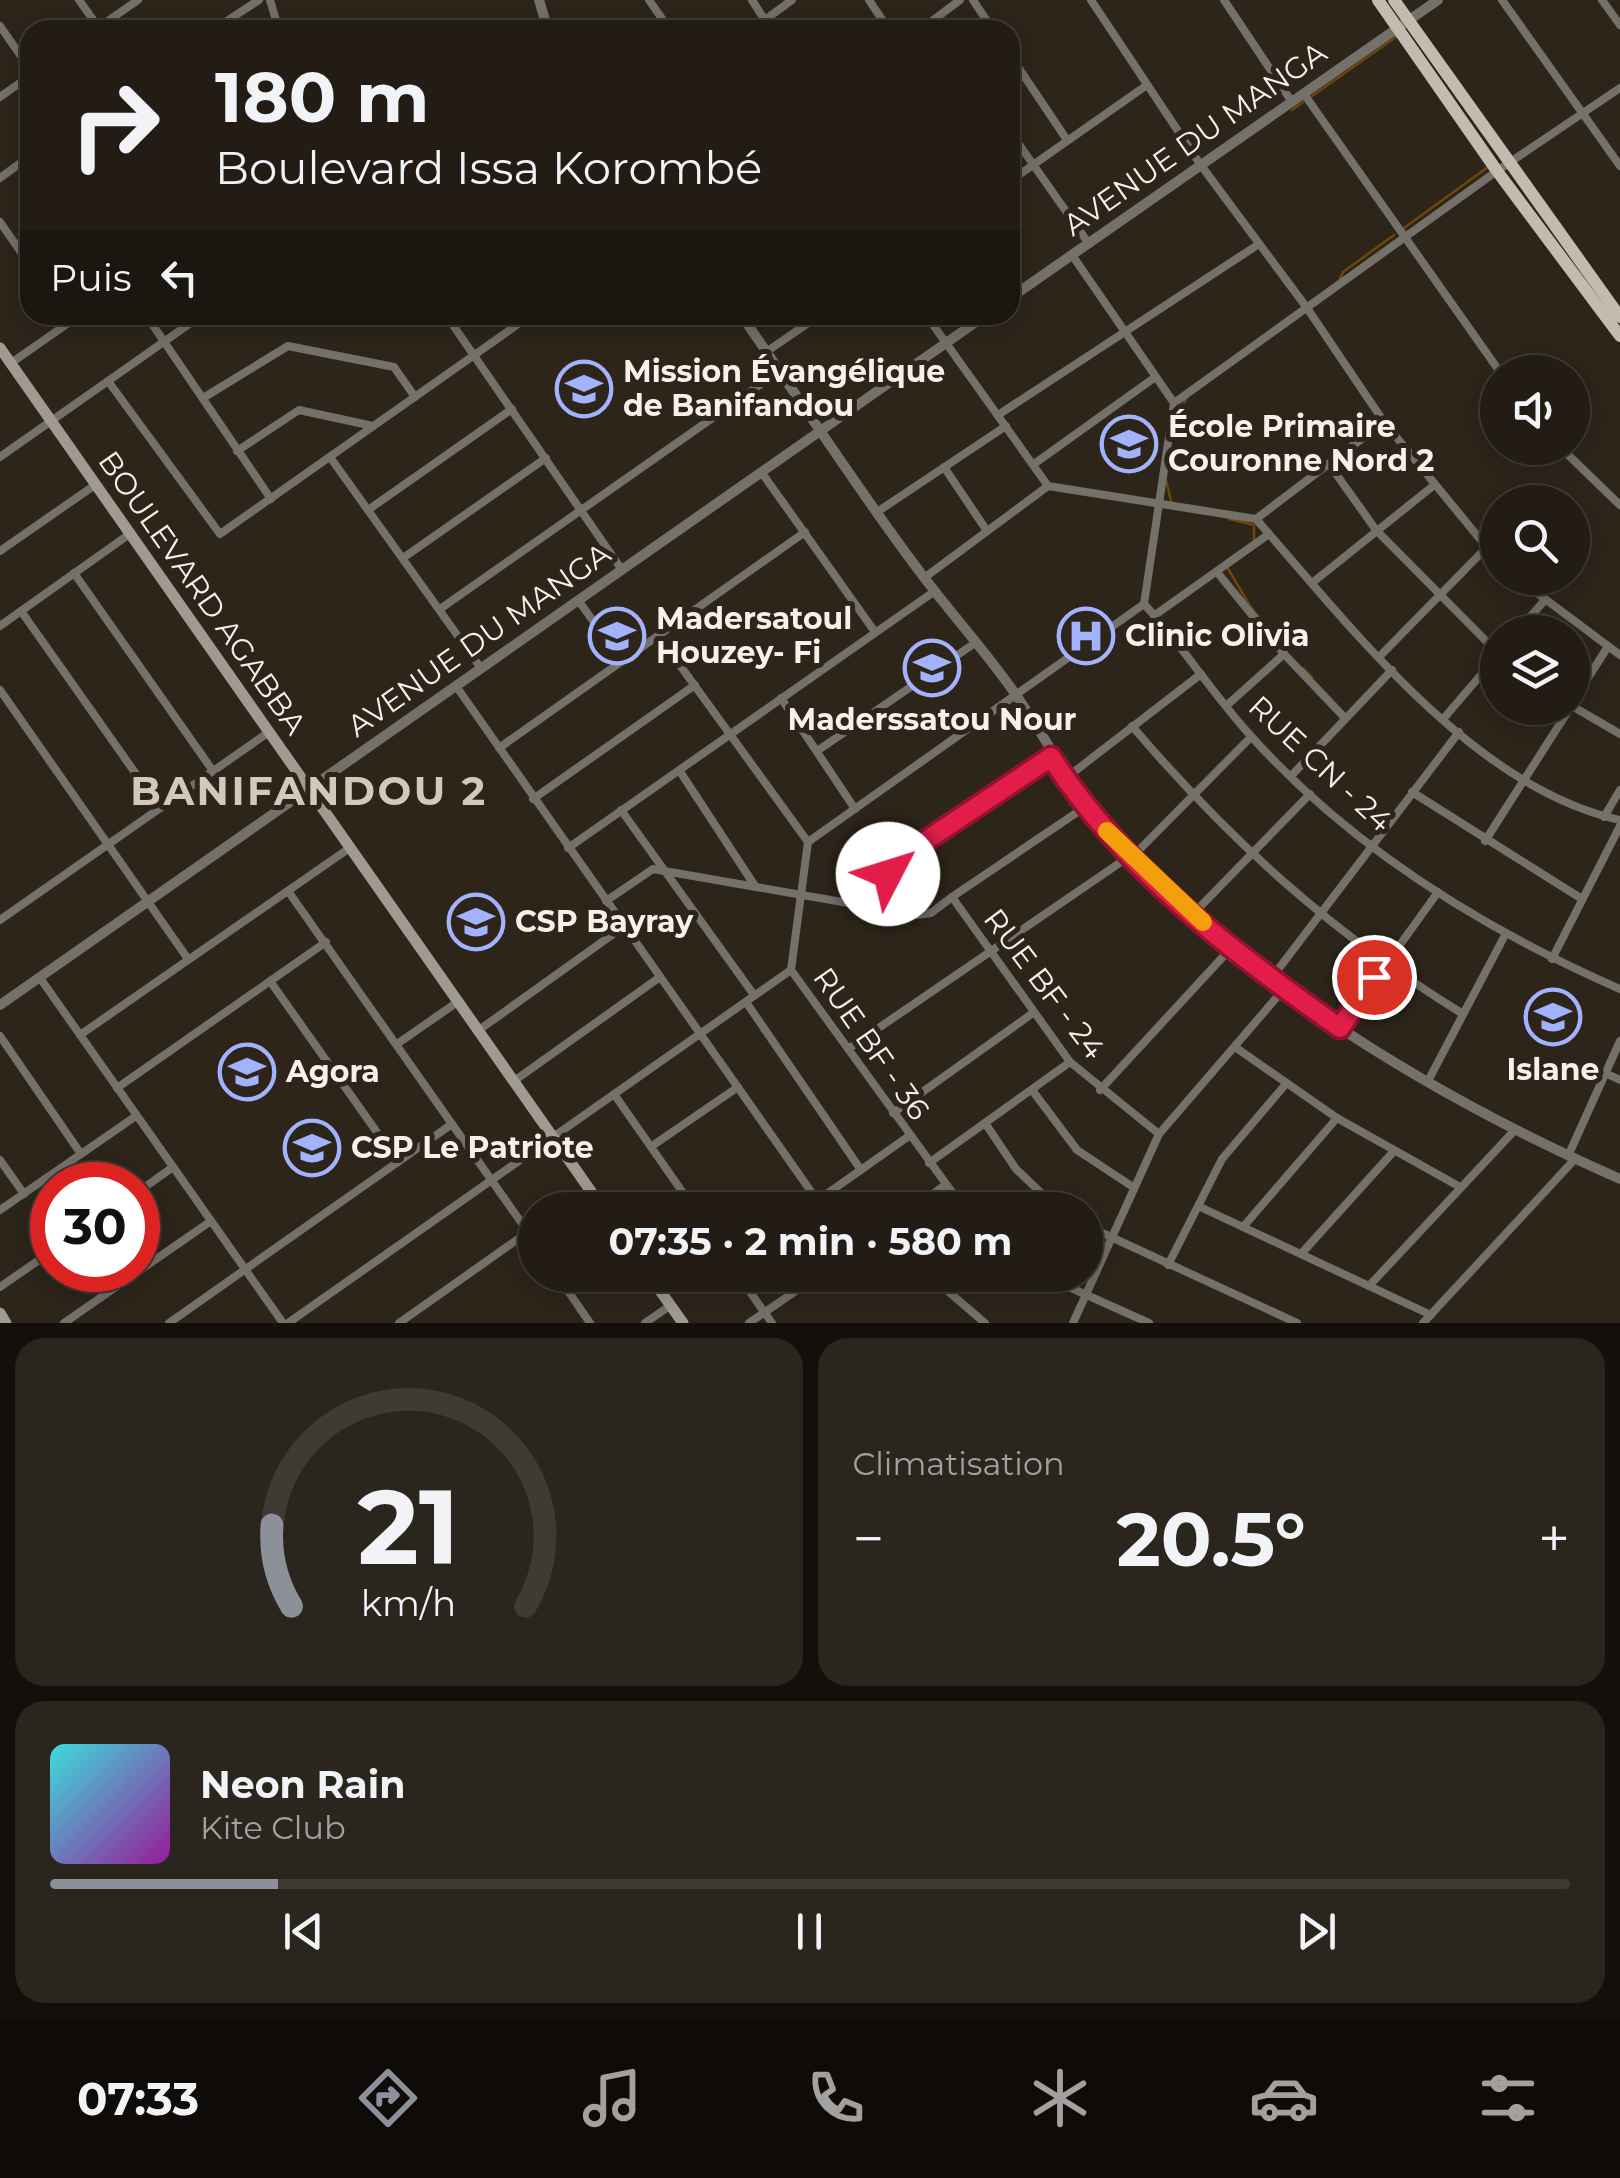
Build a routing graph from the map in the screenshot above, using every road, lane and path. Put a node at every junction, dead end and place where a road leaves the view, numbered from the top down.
1 (79, 0) edge
2 (138, 0) edge
3 (259, 0) edge
4 (752, 0) edge
5 (792, 0) edge
6 (960, 0) edge
7 (1091, 0) edge
8 (1224, 0) edge
9 (1378, 0) edge
10 (1394, 0) edge
11 (1438, 0) edge
12 (1502, 0) edge
13 (1602, 0) edge
14 (95, 20) edge
15 (112, 20) edge
16 (229, 20) edge
17 (765, 20) joint
18 (933, 20) edge
19 (1403, 24) junction
20 (1620, 25) edge
21 (0, 26) edge
22 (20, 57) edge
23 (1020, 70) edge
24 (20, 80) edge
25 (1147, 84) junction
26 (1620, 88) edge
27 (1304, 94) junction
28 (0, 97) edge
29 (1292, 102) junction
30 (1582, 113) junction
31 (1068, 140) junction
32 (1020, 150) edge
33 (1033, 164) junction
34 (1200, 164) junction
35 (1620, 166) edge
36 (1503, 167) junction
37 (1020, 174) edge
38 (0, 222) edge
39 (1406, 238) junction
40 (1089, 244) junction
41 (1259, 244) junction
42 (20, 251) edge
43 (1072, 255) junction
44 (1020, 291) edge
45 (1307, 308) junction
46 (1617, 318) edge
47 (59, 325) edge
48 (153, 325) edge
49 (188, 325) edge
50 (453, 325) edge
51 (513, 325) edge
52 (747, 325) edge
53 (805, 325) edge
54 (933, 325) edge
55 (971, 325) edge
56 (1124, 332) junction
57 (1620, 336) edge
58 (164, 342) junction
59 (946, 342) junction
60 (0, 348) edge
61 (766, 352) junction
62 (474, 355) junction
63 (1488, 355) edge
64 (11, 363) junction
65 (780, 370) junction
66 (1154, 378) junction
67 (108, 381) junction
68 (414, 397) junction
69 (202, 398) junction
70 (1174, 403) junction
71 (512, 409) junction
72 (998, 415) junction
73 (51, 421) junction
74 (1384, 422) junction
75 (373, 426) junction
76 (1006, 426) junction
77 (823, 430) junction
78 (238, 451) junction
79 (0, 457) edge
80 (330, 457) junction
81 (546, 458) junction
82 (1034, 464) junction
83 (1329, 464) junction
84 (1578, 465) edge
85 (944, 467) junction
86 (762, 473) junction
87 (95, 485) junction
88 (1048, 486) junction
89 (1434, 486) junction
90 (271, 498) junction
91 (1157, 505) junction
92 (1620, 506) edge
93 (368, 510) junction
94 (581, 510) junction
95 (876, 512) junction
96 (1256, 519) junction
97 (1376, 530) junction
98 (987, 531) junction
99 (805, 532) junction
100 (130, 534) junction
101 (1269, 534) junction
102 (1480, 541) edge
103 (0, 551) edge
104 (1480, 554) edge
105 (403, 558) junction
106 (622, 570) junction
107 (1217, 572) junction
108 (74, 573) junction
109 (924, 578) junction
110 (1312, 582) junction
111 (935, 591) junction
112 (1436, 594) junction
113 (1537, 595) edge
114 (578, 600) junction
115 (1544, 601) junction
116 (1144, 604) junction
117 (440, 609) junction
118 (21, 610) junction
119 (1155, 615) junction
120 (1532, 615) edge
121 (0, 626) edge
122 (876, 632) junction
123 (658, 635) junction
124 (1480, 637) edge
125 (975, 643) junction
126 (1608, 648) junction
127 (1284, 654) junction
128 (1620, 655) edge
129 (1380, 656) junction
130 (622, 661) junction
131 (480, 667) junction
132 (1392, 670) junction
133 (1201, 674) junction
134 (1480, 675) edge
135 (1590, 677) edge
136 (695, 685) junction
137 (456, 686) junction
138 (0, 690) edge
139 (1017, 696) junction
140 (781, 698) junction
141 (1226, 706) junction
142 (1590, 716) edge
143 (1346, 718) junction
144 (1444, 718) junction
145 (1560, 725) edge
146 (1132, 726) junction
147 (269, 732) junction
148 (1459, 732) junction
149 (1620, 734) edge
150 (731, 735) junction
151 (1252, 737) junction
152 (499, 748) junction
153 (817, 752) junction
154 (1051, 757) junction
155 (679, 770) junction
156 (212, 772) junction
157 (1291, 776) junction
158 (1065, 778) junction
159 (1524, 780) junction
160 (308, 790) junction
161 (1620, 790) edge
162 (1412, 792) junction
163 (1310, 794) junction
164 (1193, 797) junction
165 (533, 798) junction
166 (160, 808) junction
167 (1086, 808) junction
168 (856, 809) junction
169 (622, 810) junction
170 (1604, 817) junction
171 (1620, 823) edge
172 (808, 842) junction
173 (1485, 842) junction
174 (108, 844) junction
175 (1371, 846) junction
176 (351, 847) junction
177 (568, 848) junction
178 (1250, 853) junction
179 (1129, 856) junction
180 (662, 869) junction
181 (754, 886) junction
182 (288, 891) junction
183 (1438, 892) junction
184 (801, 893) junction
185 (952, 897) junction
186 (1582, 899) junction
187 (606, 900) junction
188 (148, 901) junction
189 (883, 907) junction
190 (1193, 914) junction
191 (1320, 917) junction
192 (0, 920) edge
193 (623, 927) junction
194 (1505, 935) junction
195 (326, 942) junction
196 (1232, 947) junction
197 (988, 953) junction
198 (188, 959) junction
199 (1552, 959) junction
200 (1384, 966) junction
201 (791, 970) junction
202 (660, 977) junction
203 (40, 978) junction
204 (1270, 980) junction
205 (270, 982) junction
206 (1284, 989) junction
207 (1620, 989) edge
208 (754, 996) junction
209 (459, 1001) junction
210 (746, 1002) junction
211 (0, 1006) edge
212 (1033, 1014) junction
213 (1463, 1014) junction
214 (1340, 1028) junction
215 (480, 1030) junction
216 (700, 1034) junction
217 (80, 1035) junction
218 (0, 1036) edge
219 (1620, 1041) edge
220 (397, 1044) junction
221 (1234, 1047) junction
222 (848, 1049) junction
223 (1070, 1062) junction
224 (1606, 1073) junction
225 (1620, 1080) edge
226 (514, 1081) junction
227 (1428, 1081) junction
228 (1285, 1085) junction
229 (738, 1087) junction
230 (117, 1088) junction
231 (1032, 1090) junction
232 (1100, 1090) junction
233 (614, 1094) junction
234 (893, 1113) junction
235 (136, 1116) junction
236 (1337, 1118) junction
237 (985, 1123) junction
238 (452, 1124) junction
239 (1513, 1132) junction
240 (1159, 1134) junction
241 (909, 1136) junction
242 (552, 1138) junction
243 (652, 1146) junction
244 (1394, 1151) junction
245 (81, 1154) junction
246 (1571, 1158) junction
247 (0, 1160) edge
248 (398, 1162) junction
249 (929, 1163) junction
250 (173, 1168) junction
251 (861, 1170) junction
252 (160, 1177) edge
253 (1620, 1179) edge
254 (492, 1180) junction
255 (945, 1186) junction
256 (1134, 1187) junction
257 (1460, 1187) junction
258 (591, 1192) edge
259 (683, 1192) edge
260 (811, 1192) edge
261 (830, 1192) edge
262 (936, 1192) edge
263 (950, 1192) edge
264 (1040, 1192) edge
265 (24, 1194) junction
266 (1198, 1206) junction
267 (0, 1210) edge
268 (518, 1218) edge
269 (211, 1221) junction
270 (1243, 1227) junction
271 (1103, 1233) edge
272 (1111, 1237) junction
273 (518, 1239) edge
274 (1301, 1254) junction
275 (1168, 1265) junction
276 (30, 1266) edge
277 (244, 1269) junction
278 (1370, 1286) junction
279 (0, 1287) edge
280 (569, 1292) edge
281 (661, 1292) edge
282 (750, 1292) edge
283 (794, 1292) edge
284 (949, 1292) edge
285 (1080, 1292) edge
286 (1085, 1294) junction
287 (671, 1306) junction
288 (0, 1313) edge
289 (764, 1313) junction
290 (1431, 1315) junction
291 (6, 1323) edge
292 (64, 1323) edge
293 (170, 1323) edge
294 (285, 1323) edge
295 (399, 1323) edge
296 (590, 1323) edge
297 (644, 1323) edge
298 (682, 1323) edge
299 (749, 1323) edge
300 (772, 1323) edge
301 (985, 1323) edge
302 (1072, 1323) edge
303 (1149, 1323) edge
304 (1296, 1323) edge
305 (1423, 1323) edge

1 - 14 street
2 - 15 street
3 - 16 street
4 - 17 street
5 - 17 street
6 - 18 street
7 - 25 street
8 - 29 street
9 - 19 main road
10 - 19 main road
11 - 19 street, AVENUE DU MANGA
12 - 30 street
13 - 20 street
19 - 27 street, AVENUE DU MANGA
19 - 36 main road
21 - 22 street
23 - 31 street
24 - 28 street
25 - 31 street
25 - 34 street
26 - 30 street
27 - 29 street, AVENUE DU MANGA
27 - 39 street
29 - 34 street, AVENUE DU MANGA
30 - 35 street
30 - 36 street
31 - 33 street
32 - 33 street
33 - 37 street
33 - 40 street
34 - 40 street, AVENUE DU MANGA
34 - 41 street
36 - 39 street
36 - 46 main road
38 - 42 street
39 - 45 street
39 - 63 street
40 - 43 street, AVENUE DU MANGA
41 - 45 street
41 - 56 street
43 - 44 street, AVENUE DU MANGA
43 - 56 street
45 - 70 street
45 - 74 street
46 - 57 main road
47 - 64 street
48 - 58 street
49 - 58 street
50 - 62 street
51 - 62 street
52 - 61 street
53 - 61 street
54 - 59 street
55 - 59 street, AVENUE DU MANGA
56 - 66 street
56 - 72 street
58 - 67 street
58 - 69 street
59 - 72 street
59 - 77 street, AVENUE DU MANGA
60 - 64 main road, BOULEVARD AGABBA
61 - 65 street
62 - 68 street
62 - 71 street
64 - 73 main road, BOULEVARD AGABBA
65 - 77 street
65 - 94 street
66 - 70 street
66 - 82 street
67 - 73 street
67 - 90 street
68 - 69 street
68 - 75 street
69 - 78 street
70 - 91 street
71 - 81 street
71 - 93 street
72 - 76 street
73 - 79 street
73 - 87 main road, BOULEVARD AGABBA
74 - 83 street
74 - 89 street
75 - 78 street
75 - 80 street
76 - 82 street
76 - 85 street
77 - 86 street, AVENUE DU MANGA
77 - 95 street
78 - 90 street
80 - 90 street
80 - 93 street
81 - 94 street
81 - 105 street
82 - 88 street
83 - 96 street
83 - 97 street
84 - 92 street
85 - 95 street
85 - 98 street
86 - 99 street
86 - 106 street, AVENUE DU MANGA
87 - 100 main road, BOULEVARD AGABBA
87 - 103 street
88 - 91 street
88 - 98 street
89 - 97 street
89 - 102 street
91 - 96 street
91 - 116 street
93 - 105 street
94 - 106 street
94 - 117 street
95 - 109 street
96 - 101 street
97 - 110 street
97 - 112 street
98 - 109 street
99 - 122 street
99 - 123 street
100 - 108 street
100 - 147 main road, BOULEVARD AGABBA
101 - 107 street
101 - 110 street
104 - 112 street
105 - 117 street
106 - 114 street, AVENUE DU MANGA
107 - 119 street
107 - 127 street
108 - 118 street
108 - 156 street
109 - 111 street
110 - 129 street
111 - 122 street
111 - 125 street
112 - 124 street
112 - 129 street
113 - 115 street
114 - 130 street
114 - 131 street, AVENUE DU MANGA
115 - 120 street
115 - 126 street
116 - 119 street, RUE CN - 24
116 - 139 street
117 - 131 street
118 - 121 street
118 - 166 street
119 - 133 street, RUE CN - 24
122 - 140 street
123 - 130 street
123 - 136 street
125 - 139 street
125 - 153 street
126 - 128 street
126 - 135 street
127 - 141 street
127 - 143 street
129 - 132 street
130 - 152 street
131 - 137 street, AVENUE DU MANGA
132 - 143 street
132 - 144 street
133 - 141 street, RUE CN - 24
133 - 146 street
134 - 144 street
136 - 150 street
136 - 165 street
137 - 152 street
137 - 160 street, AVENUE DU MANGA
138 - 174 street
139 - 154 street
139 - 168 street
140 - 150 street
140 - 153 street
141 - 151 street, RUE CN - 24
142 - 149 street
143 - 157 street
144 - 148 street
145 - 159 street
146 - 158 street
146 - 164 street
147 - 156 street
147 - 160 main road, BOULEVARD AGABBA
148 - 159 street
148 - 162 street
150 - 155 street
150 - 172 street
151 - 157 street, RUE CN - 24
151 - 164 street
152 - 165 street
153 - 168 street
154 - 158 street
154 - 189 street
155 - 169 street
155 - 181 street
156 - 166 street
157 - 163 street, RUE CN - 24
158 - 167 street
159 - 170 street
159 - 173 street
160 - 176 main road, BOULEVARD AGABBA
160 - 188 street, AVENUE DU MANGA
161 - 170 street
162 - 173 street
162 - 175 street
163 - 175 street, RUE CN - 24
163 - 178 street
164 - 178 street
164 - 179 street
165 - 177 street
166 - 174 street
167 - 179 street
167 - 185 street
168 - 172 street
169 - 177 street
169 - 180 street
170 - 171 street
171 - 186 street
172 - 184 street, RUE BF - 36
173 - 186 street
174 - 188 street
174 - 192 street
175 - 183 street, RUE CN - 24
175 - 191 street
176 - 182 street
176 - 209 main road, BOULEVARD AGABBA
177 - 187 street
178 - 190 street
178 - 191 street
179 - 190 street
179 - 197 street
180 - 181 street, RUE BF - 24
180 - 187 street
180 - 208 street
181 - 184 street, RUE BF - 24
182 - 195 street
182 - 198 street
183 - 194 street, RUE CN - 24
183 - 200 street
184 - 189 street, RUE BF - 24
184 - 201 street, RUE BF - 36
185 - 189 street, RUE BF - 24
185 - 197 street, RUE BF - 24
186 - 199 street
187 - 193 street
188 - 198 street
188 - 203 street, AVENUE DU MANGA
190 - 196 street
191 - 200 street
191 - 204 street
193 - 202 street
193 - 215 street
194 - 199 street, RUE CN - 24
194 - 213 street
195 - 205 street
195 - 220 street
196 - 204 street
196 - 232 street
197 - 212 street, RUE BF - 24
197 - 222 street
198 - 217 street
199 - 207 street, RUE CN - 24
200 - 213 street
200 - 214 street
201 - 208 street
201 - 222 street, RUE BF - 36
202 - 216 street
202 - 226 street
203 - 211 street, AVENUE DU MANGA
203 - 217 street
204 - 206 street
205 - 230 street
205 - 248 street
206 - 214 street
206 - 221 street
208 - 210 street
209 - 215 main road, BOULEVARD AGABBA
209 - 220 street
210 - 216 street
210 - 251 street
212 - 223 street, RUE BF - 24
212 - 234 street
213 - 227 street
214 - 227 street
215 - 226 main road, BOULEVARD AGABBA
216 - 229 street
216 - 233 street
217 - 230 street
218 - 245 street
219 - 224 street
220 - 238 street
221 - 228 street
221 - 240 street
222 - 234 street, RUE BF - 36
223 - 231 street
223 - 232 street, RUE BF - 24
224 - 225 street
224 - 246 street
226 - 242 main road, BOULEVARD AGABBA
227 - 239 street
228 - 236 street
228 - 266 street
229 - 243 street
229 - 260 street
230 - 235 street
231 - 237 street
231 - 256 street
232 - 240 street, RUE BF - 24
233 - 242 street
233 - 243 street
234 - 241 street, RUE BF - 36
235 - 245 street
235 - 250 street
236 - 244 street
236 - 270 street
237 - 249 street
237 - 264 street
238 - 248 street
238 - 254 street
239 - 246 street
239 - 257 street
240 - 256 street
241 - 249 street, RUE BF - 36
241 - 251 street
242 - 254 street
242 - 258 main road, BOULEVARD AGABBA
243 - 259 street
244 - 257 street
244 - 274 street
245 - 265 street
246 - 253 street
246 - 290 street
247 - 265 street
248 - 277 street
249 - 255 street, RUE BF - 36
250 - 252 street
250 - 269 street
251 - 261 street
254 - 268 street
254 - 294 street
255 - 262 street
255 - 263 street, RUE BF - 36
256 - 272 street
257 - 278 street
265 - 267 street
266 - 270 street
266 - 275 street
269 - 277 street
269 - 292 street
270 - 274 street
271 - 272 street
272 - 275 street
272 - 286 street
273 - 295 street
274 - 278 street
275 - 304 street
276 - 279 street
277 - 293 street
277 - 294 street
278 - 290 street
280 - 296 street
281 - 287 main road
282 - 289 street
283 - 289 street
284 - 301 street
285 - 286 street
286 - 302 street
286 - 303 street
287 - 297 street
287 - 298 main road
288 - 291 main road
289 - 299 street
289 - 300 street
290 - 305 street

